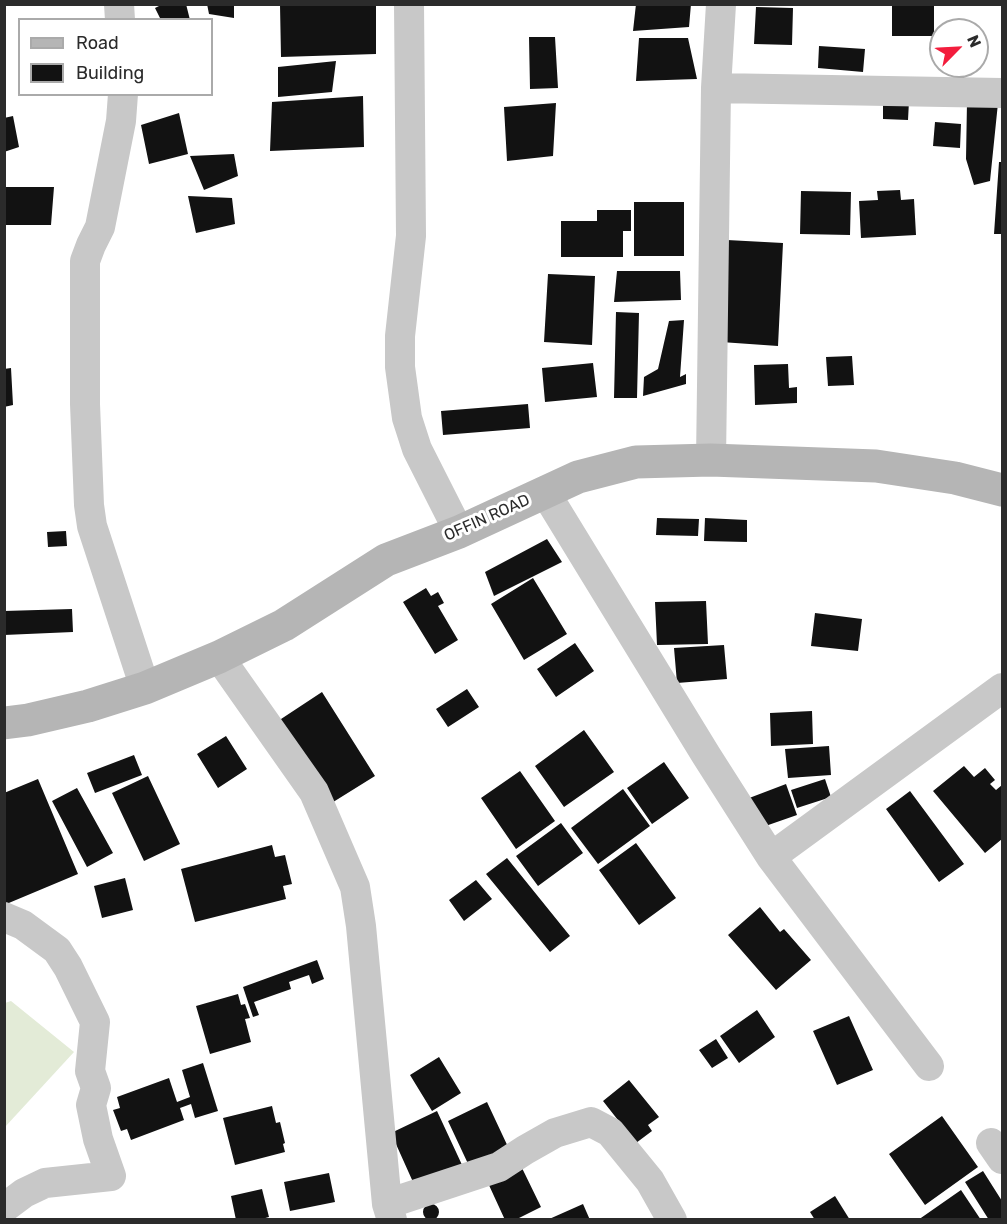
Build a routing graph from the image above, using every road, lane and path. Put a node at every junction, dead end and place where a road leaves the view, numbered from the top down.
1 (409, 4) edge
2 (721, 4) edge
3 (716, 88) junction
4 (1002, 93) edge
5 (123, 96) edge
6 (711, 460) junction
7 (1002, 490) edge
8 (545, 492) junction
9 (459, 532) junction
10 (219, 657) junction
11 (145, 688) junction
12 (1002, 688) edge
13 (4, 723) edge
14 (771, 857) junction
15 (4, 917) edge
16 (929, 1066) dead end
17 (4, 1208) edge
18 (389, 1212) edge
19 (672, 1220) edge

1 - 9 street
2 - 3 street
3 - 4 street
3 - 6 street
5 - 11 street
6 - 7 street, OFFIN ROAD
6 - 8 street, OFFIN ROAD
8 - 9 street, OFFIN ROAD
8 - 14 street
9 - 10 street, OFFIN ROAD
10 - 11 street, OFFIN ROAD
10 - 18 street
11 - 13 street, OFFIN ROAD
12 - 14 street
14 - 16 street
15 - 17 street
18 - 19 street

